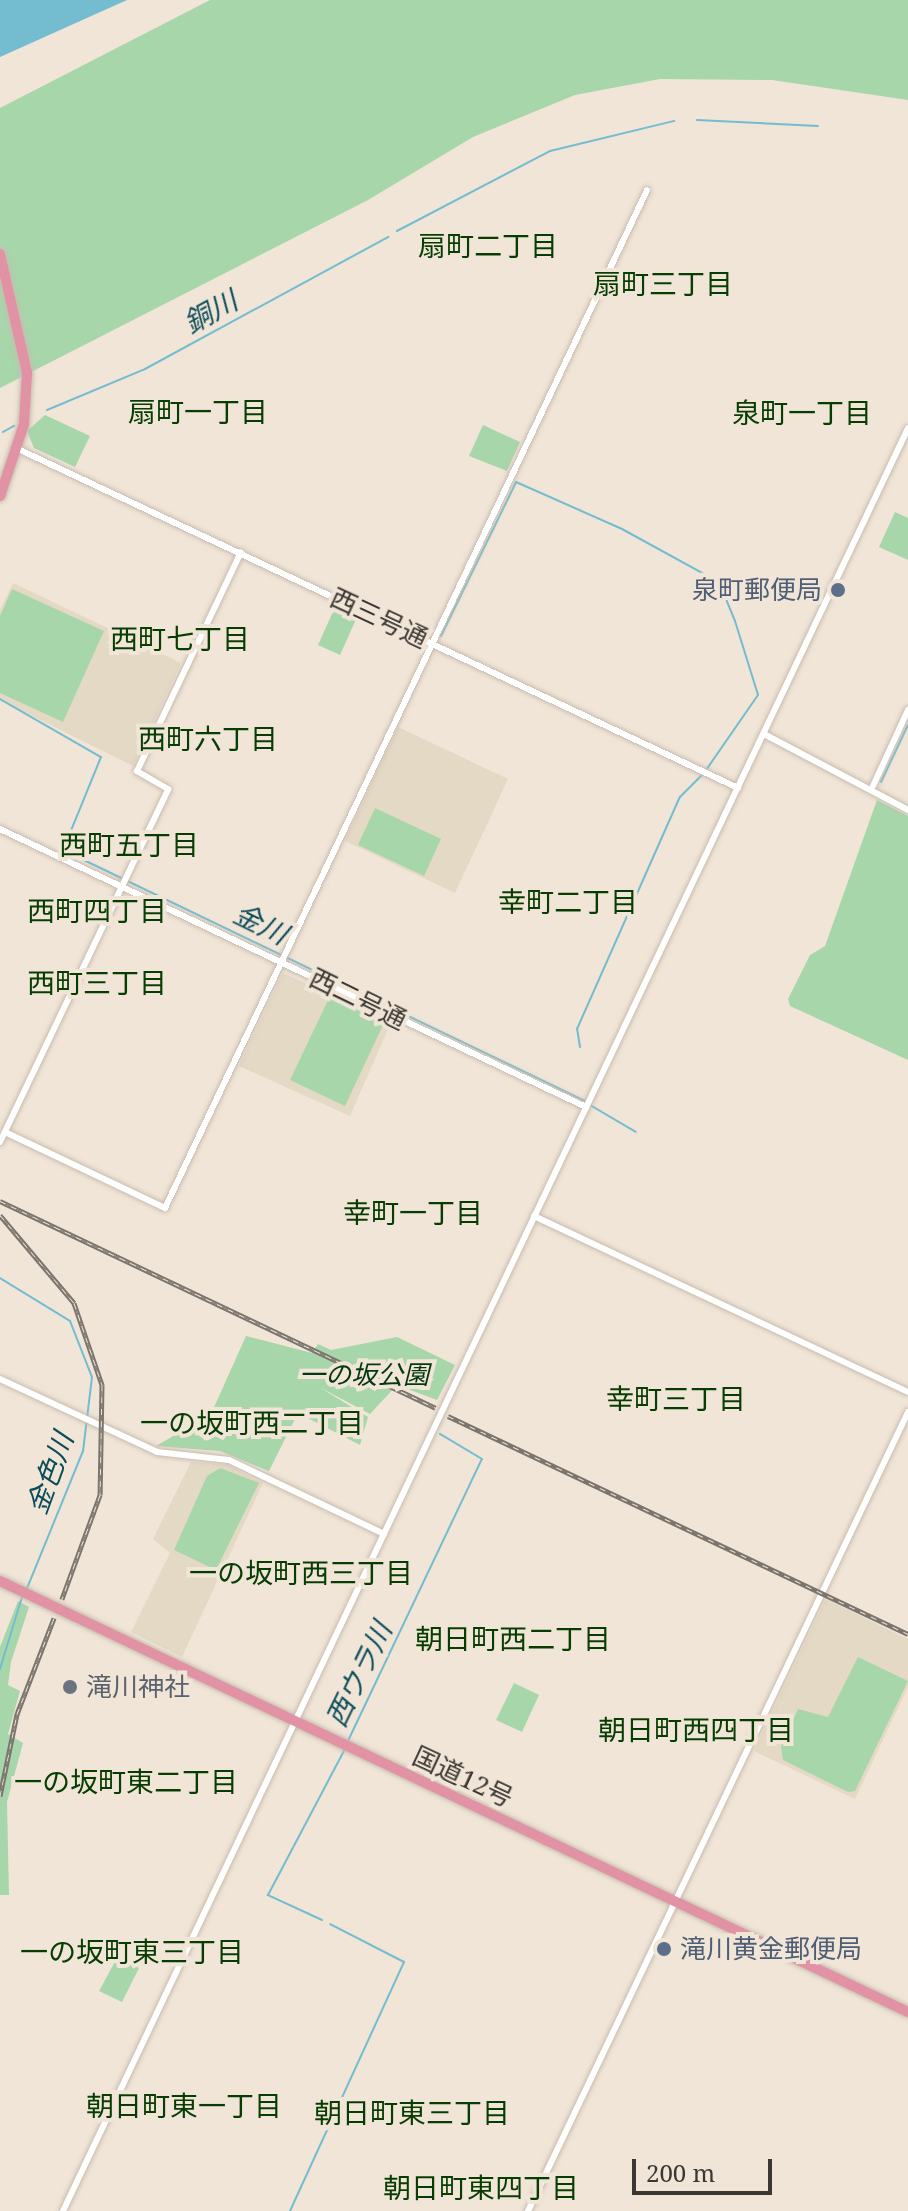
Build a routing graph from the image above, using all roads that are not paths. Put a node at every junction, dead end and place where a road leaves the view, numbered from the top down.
1 (647, 190) dead end
2 (0, 254) edge
3 (908, 428) edge
4 (18, 449) junction
5 (0, 496) edge
6 (241, 552) junction
7 (431, 643) junction
8 (908, 710) edge
9 (764, 734) junction
10 (873, 786) junction
11 (738, 788) junction
12 (908, 810) edge
13 (0, 829) edge
14 (120, 885) junction
15 (282, 962) junction
16 (586, 1107) junction
17 (5, 1132) junction
18 (0, 1142) edge
19 (534, 1216) junction
20 (0, 1379) edge
21 (908, 1392) edge
22 (908, 1412) edge
23 (384, 1534) junction
24 (0, 1581) edge
25 (295, 1721) junction
26 (675, 1902) junction
27 (908, 2012) edge
28 (63, 2211) edge
29 (528, 2211) edge

1 - 7 street
2 - 4 highway
3 - 9 street
4 - 5 highway
4 - 6 street, 西三号通
6 - 7 street, 西三号通
6 - 14 street
7 - 11 street, 西三号通
7 - 15 street
8 - 10 street
9 - 10 street
9 - 11 street
10 - 12 street
11 - 16 street
13 - 14 street, 西二号通
14 - 15 street, 西二号通
14 - 17 street
15 - 16 street, 西二号通
15 - 17 street
16 - 19 street
17 - 18 street
19 - 21 street
19 - 23 street
20 - 23 street
22 - 26 street
23 - 25 street
24 - 25 highway, 国道12号
25 - 26 highway, 国道12号
25 - 28 street
26 - 27 highway, 国道12号
26 - 29 street

